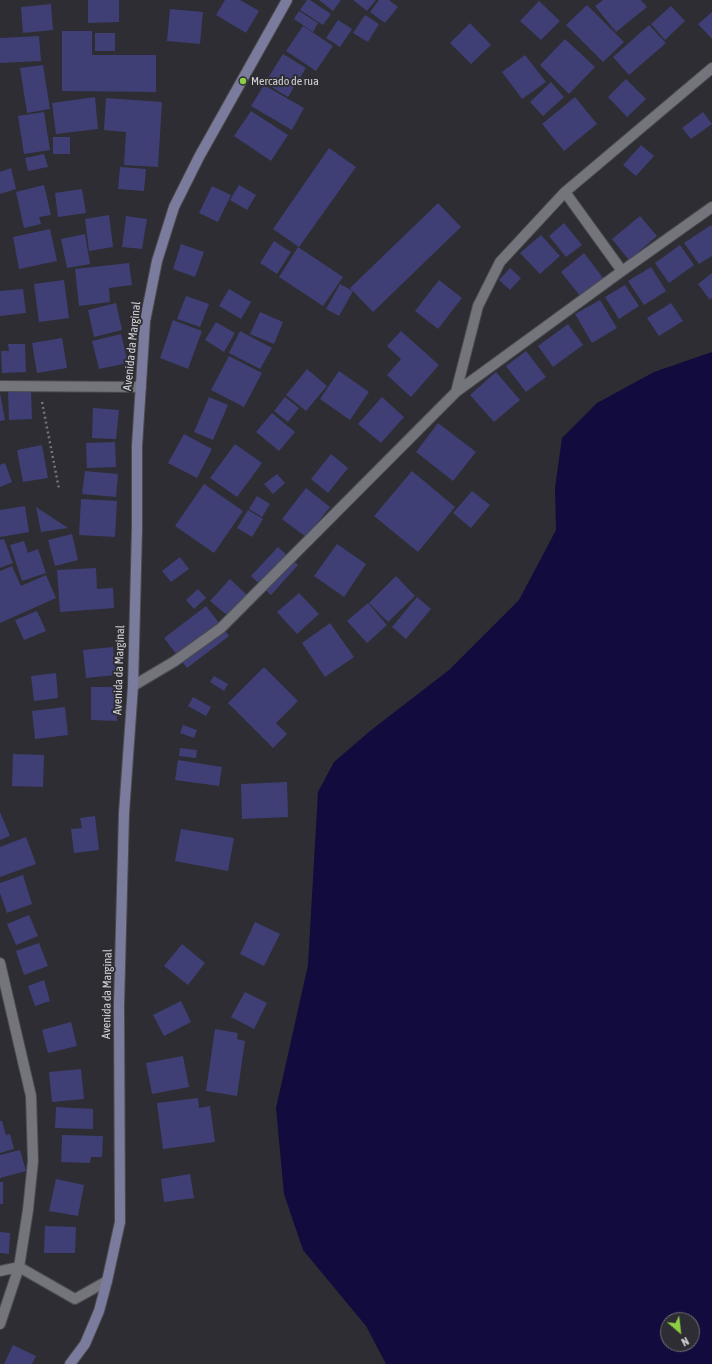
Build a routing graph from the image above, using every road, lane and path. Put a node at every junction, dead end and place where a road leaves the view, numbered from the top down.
1 (287, 0) edge
2 (712, 68) edge
3 (565, 192) junction
4 (712, 207) edge
5 (622, 271) junction
6 (0, 386) edge
7 (39, 386) junction
8 (141, 387) junction
9 (456, 392) junction
10 (59, 489) dead end
11 (133, 686) junction
12 (0, 963) edge
13 (19, 1267) junction
14 (0, 1271) edge
15 (107, 1281) junction
16 (0, 1324) edge
17 (70, 1364) edge

1 - 8 street, Avenida da Marginal
2 - 3 street
3 - 5 street
3 - 9 street
4 - 5 street
5 - 9 street
6 - 7 street
7 - 8 street
7 - 10 path
8 - 11 street, Avenida da Marginal
9 - 11 street
11 - 15 street, Avenida da Marginal
12 - 13 street
13 - 14 street
13 - 15 street
13 - 16 street
15 - 17 street, Avenida da Marginal

